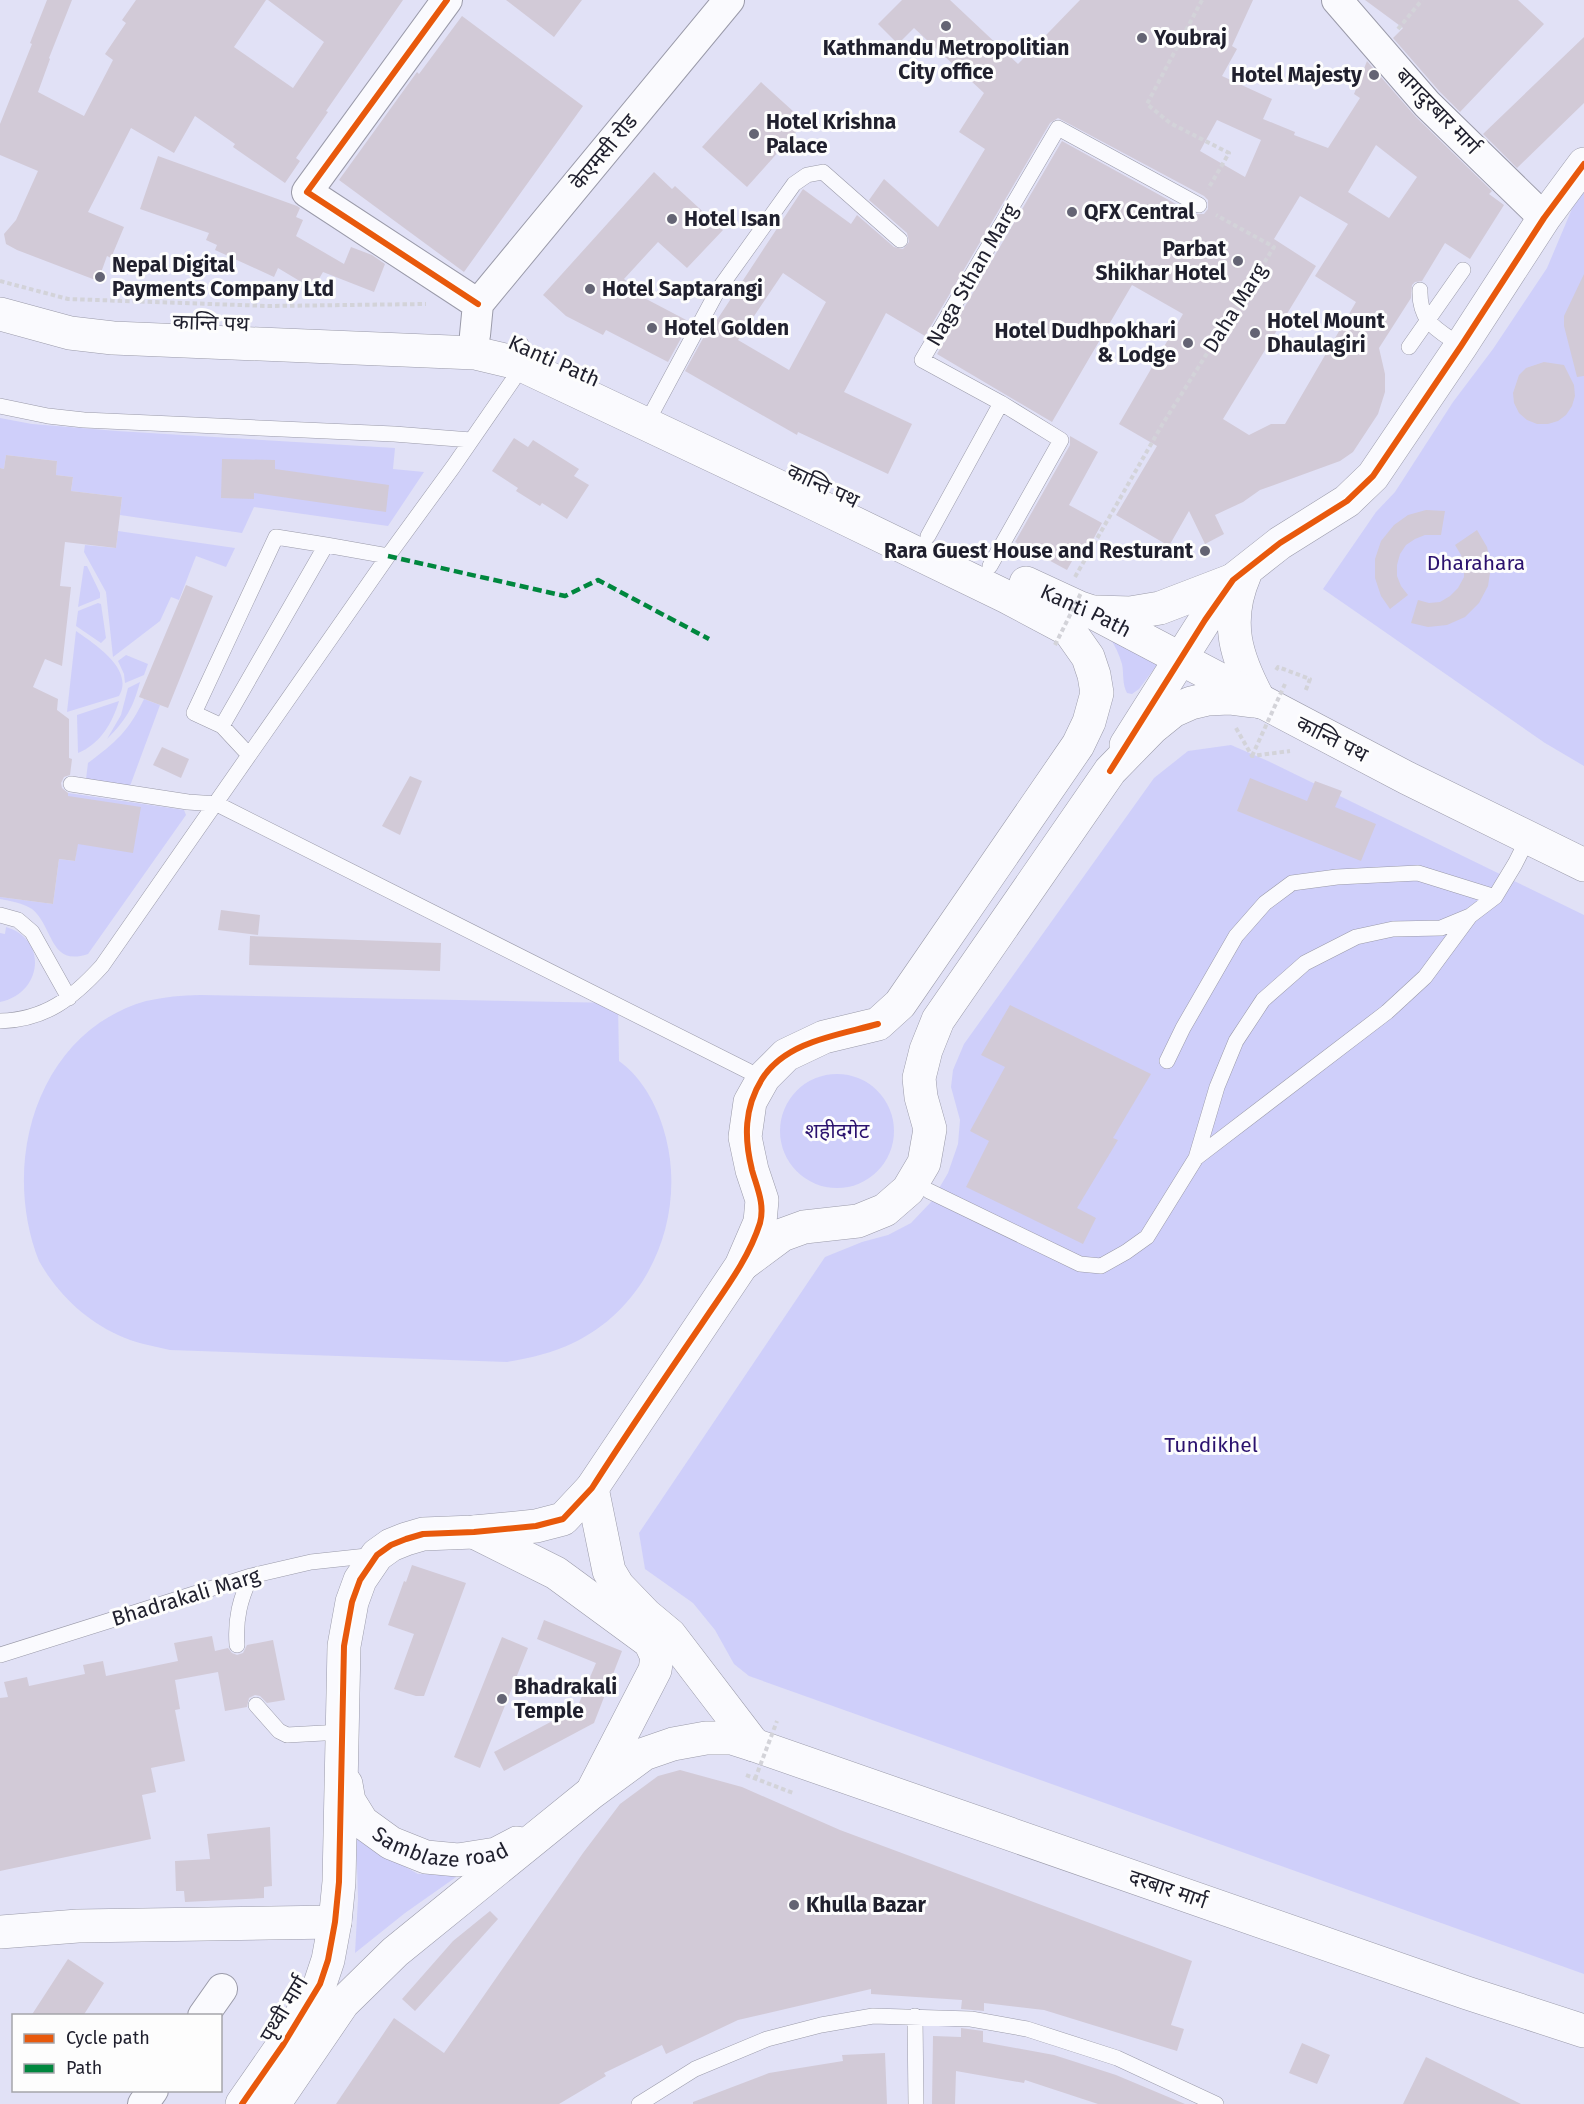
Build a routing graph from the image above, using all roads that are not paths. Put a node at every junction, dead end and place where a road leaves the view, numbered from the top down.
1 (447, 0) edge
2 (729, 0) edge
3 (1337, 0) edge
4 (1584, 164) edge
5 (1199, 205) road end
6 (1544, 218) junction
7 (900, 240) dead end
8 (1463, 270) dead end
9 (1420, 290) dead end
10 (0, 293) edge
11 (0, 314) edge
12 (476, 319) junction
13 (1427, 322) junction
14 (342, 328) joint
15 (1461, 346) junction
16 (1409, 347) dead end
17 (519, 354) junction
18 (1000, 403) junction
19 (0, 406) edge
20 (651, 415) junction
21 (471, 440) junction
22 (928, 536) junction
23 (326, 545) junction
24 (387, 556) junction
25 (990, 566) junction
26 (1240, 575) junction
27 (1086, 603) junction
28 (1182, 658) junction
29 (1272, 693) junction
30 (222, 726) junction
31 (249, 755) junction
32 (1110, 771) junction
33 (71, 784) dead end
34 (217, 804) junction
35 (1528, 837) junction
36 (1584, 865) edge
37 (1495, 897) junction
38 (0, 915) edge
39 (1470, 916) junction
40 (69, 998) junction
41 (0, 1021) edge
42 (1167, 1061) dead end
43 (748, 1071) dead end
44 (1196, 1158) junction
45 (929, 1191) dead end
46 (741, 1266) junction
47 (592, 1488) junction
48 (474, 1532) junction
49 (377, 1555) junction
50 (251, 1576) junction
51 (237, 1645) dead end
52 (1, 1650) edge
53 (256, 1705) dead end
54 (342, 1745) junction
55 (754, 1745) junction
56 (591, 1793) junction
57 (548, 1827) junction
58 (335, 1922) junction
59 (0, 1932) edge
60 (222, 1989) dead end
61 (204, 2014) edge
62 (915, 2016) junction
63 (1584, 2031) edge
64 (152, 2092) edge
65 (143, 2104) edge
66 (242, 2104) edge
67 (274, 2104) edge
68 (639, 2104) edge
69 (916, 2104) edge
70 (1216, 2104) edge

1 - 12 street
2 - 12 street, केएमसी रोड
3 - 6 street, बागदुरबार मार्ग
4 - 6 main road
5 - 18 lane, Naga Sthan Marg
6 - 15 main road
7 - 20 lane
8 - 13 lane
9 - 13 lane
10 - 14 main road, कान्ति पथ
11 - 17 main road
12 - 14 main road, Kanti Path
12 - 17 main road, Kanti Path
13 - 15 lane
13 - 16 lane
15 - 26 main road
17 - 20 main road, Kanti Path
17 - 21 lane
18 - 22 lane
18 - 25 lane, Naga Sthan Marg
19 - 21 lane
20 - 22 main road, कान्ति पथ
20 - 46 main road
21 - 24 lane
22 - 25 main road, कान्ति पथ
23 - 24 lane
23 - 30 lane
23 - 30 lane
24 - 31 lane
25 - 27 main road, Kanti Path
26 - 27 main road
26 - 28 main road
26 - 29 main road
27 - 28 main road, Kanti Path
28 - 29 main road, कान्ति पथ
28 - 32 main road
29 - 32 main road
29 - 35 main road, कान्ति पथ
30 - 31 lane
31 - 34 lane
32 - 46 main road
33 - 34 lane
34 - 40 lane
34 - 43 lane
35 - 36 main road, कान्ति पथ
35 - 37 lane
37 - 39 lane
37 - 42 lane
38 - 40 lane
39 - 44 lane
39 - 44 lane
40 - 41 lane
44 - 45 lane
46 - 47 main road
47 - 48 main road
47 - 55 main road
48 - 49 main road
48 - 56 main road
49 - 50 lane, Bhadrakali Marg
49 - 54 main road
50 - 51 lane
50 - 52 lane, Bhadrakali Marg
53 - 54 lane
54 - 57 main road, Samblaze road
54 - 58 main road, पृथ्वी मार्ग
55 - 56 main road, दरबार मार्ग
55 - 63 main road, दरबार मार्ग
56 - 57 main road, दरबार मार्ग
57 - 67 main road
58 - 59 main road
58 - 66 main road, पृथ्वी मार्ग
60 - 61 street
62 - 68 lane
62 - 69 lane
62 - 70 lane
64 - 65 street

